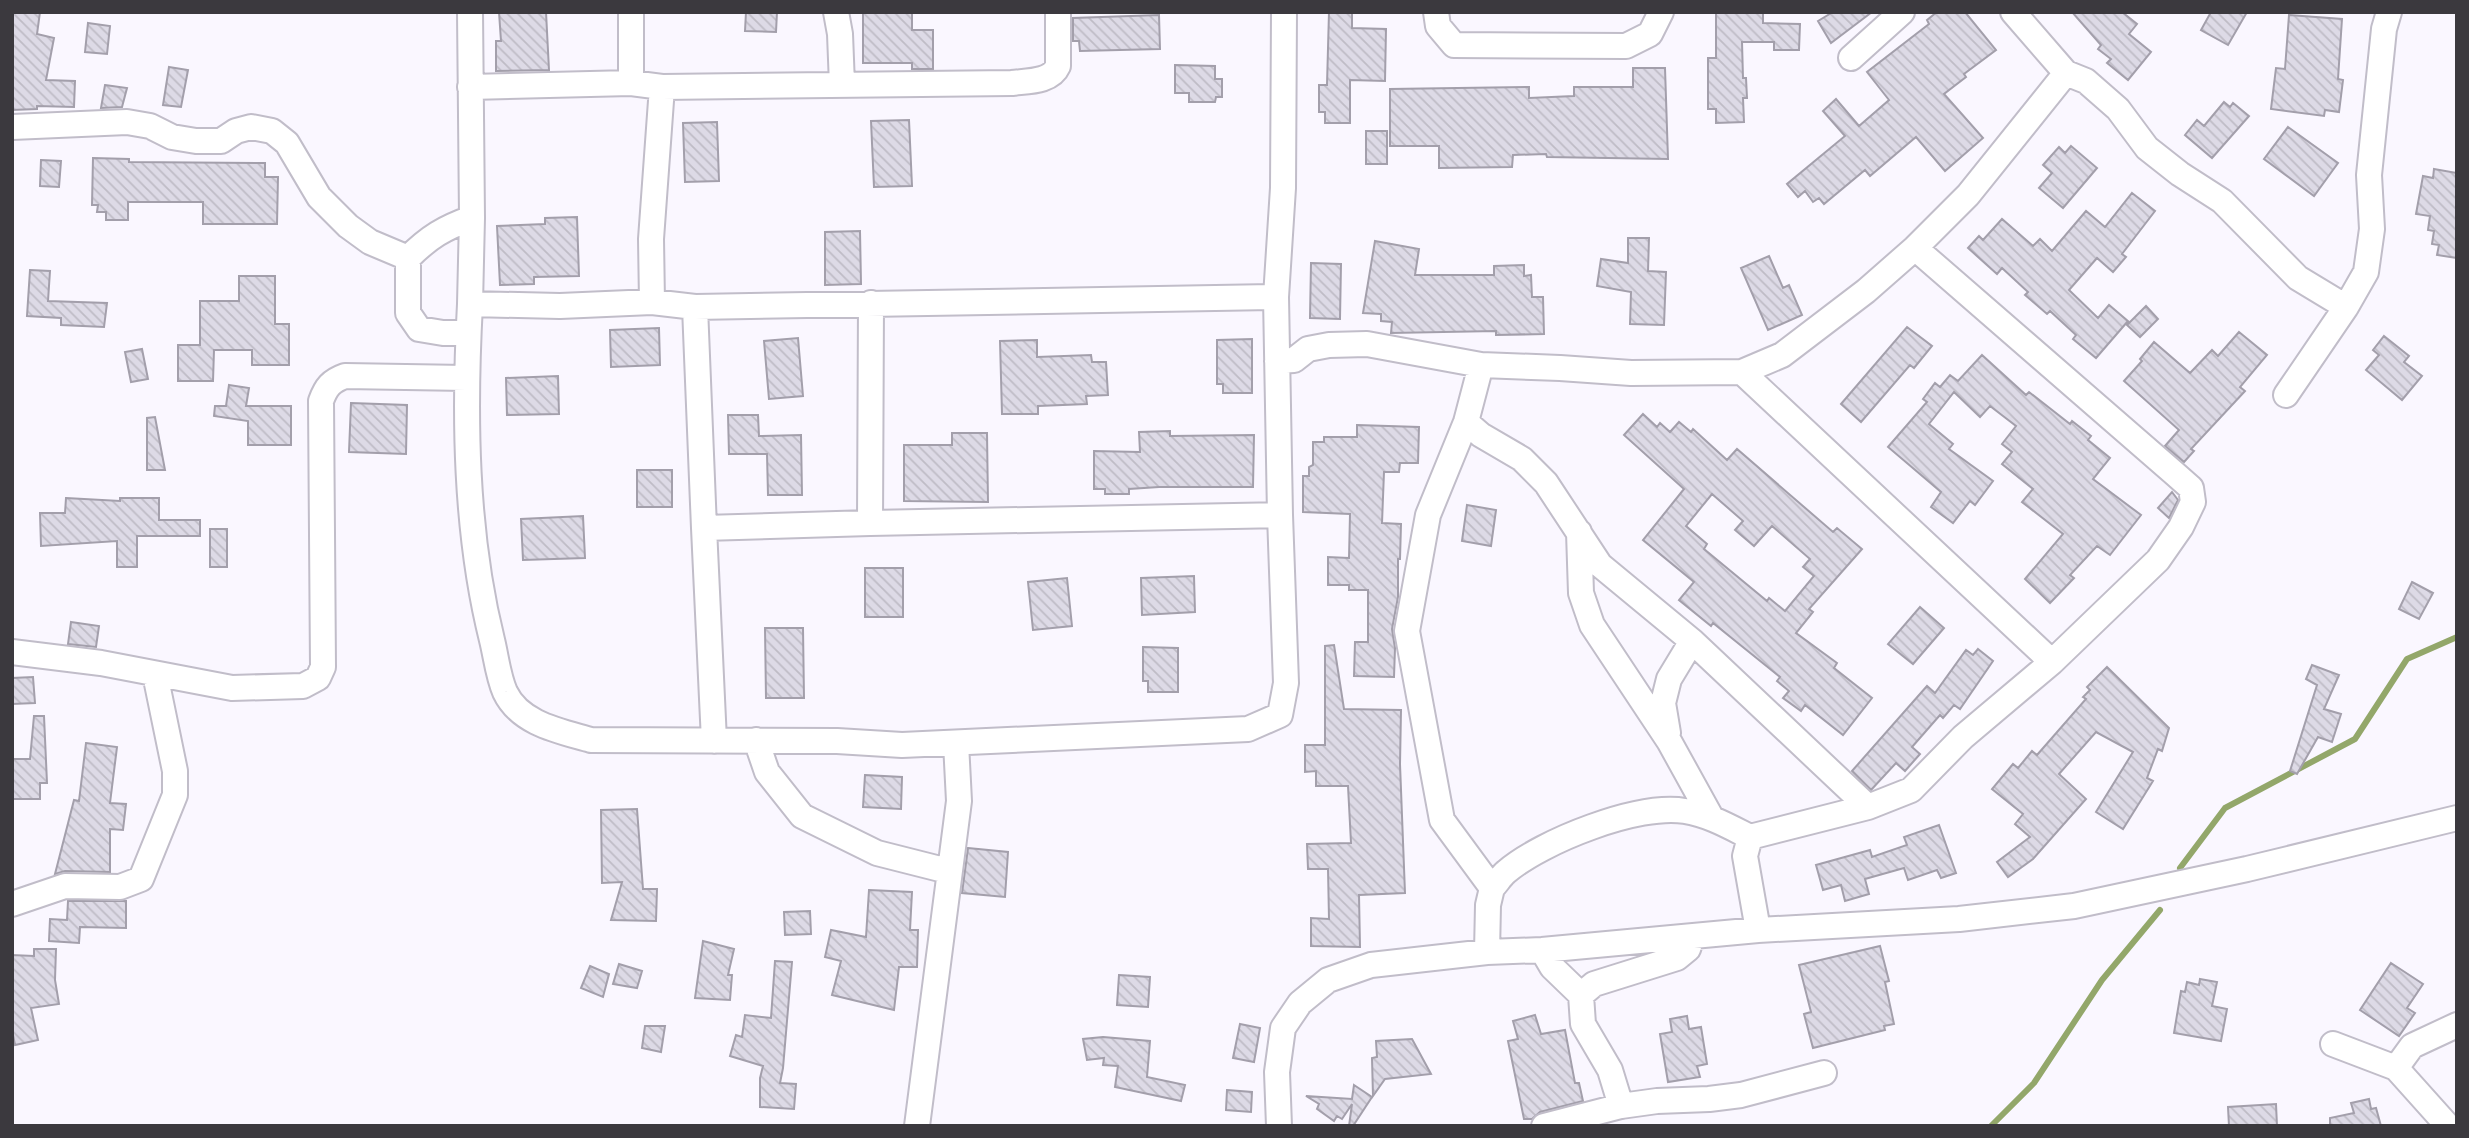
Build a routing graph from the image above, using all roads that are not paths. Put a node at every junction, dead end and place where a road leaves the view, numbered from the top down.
1 (470, 12) edge
2 (631, 12) edge
3 (836, 12) edge
4 (1058, 12) edge
5 (1284, 12) edge
6 (1436, 12) edge
7 (1661, 12) edge
8 (1902, 12) edge
9 (2013, 12) edge
10 (2389, 12) edge
11 (1851, 58) dead end
12 (2066, 73) junction
13 (631, 83) junction
14 (842, 85) junction
15 (470, 87) junction
16 (662, 87) junction
17 (12, 127) edge
18 (472, 218) junction
19 (1915, 248) junction
20 (408, 258) junction
21 (1276, 297) junction
22 (652, 302) junction
23 (871, 303) junction
24 (470, 304) junction
25 (695, 307) junction
26 (2346, 307) junction
27 (468, 333) junction
28 (1277, 361) junction
29 (1480, 365) junction
30 (1742, 372) junction
31 (466, 378) junction
32 (2286, 396) dead end
33 (1466, 422) junction
34 (1280, 514) junction
35 (870, 523) junction
36 (704, 528) junction
37 (1579, 531) junction
38 (1692, 641) junction
39 (12, 652) edge
40 (2052, 662) junction
41 (155, 674) junction
42 (756, 740) junction
43 (715, 741) junction
44 (1670, 741) junction
45 (956, 743) junction
46 (1868, 807) junction
47 (1711, 817) junction
48 (2457, 818) edge
49 (1750, 836) junction
50 (948, 871) junction
51 (1492, 888) junction
52 (12, 904) edge
53 (1758, 930) junction
54 (1692, 937) junction
55 (1542, 950) junction
56 (1487, 952) junction
57 (1581, 995) junction
58 (2457, 1025) edge
59 (2333, 1044) dead end
60 (2396, 1068) junction
61 (1824, 1073) dead end
62 (1621, 1106) junction
63 (917, 1126) edge
64 (1279, 1126) edge
65 (1544, 1126) edge
66 (2448, 1126) edge

1 - 15 street
2 - 13 street
3 - 14 street
4 - 14 street
5 - 21 street
6 - 7 street
8 - 11 street
9 - 12 street
10 - 26 street
12 - 19 street
12 - 26 street
13 - 15 street
13 - 16 street
14 - 16 street
15 - 18 street
16 - 22 street
17 - 20 street
18 - 20 street
18 - 24 street
19 - 30 street
19 - 40 street
20 - 27 street
21 - 23 street
21 - 28 street
22 - 24 street
22 - 25 street
23 - 25 street
23 - 35 street
24 - 27 street
25 - 36 street
26 - 32 street
27 - 31 street
28 - 29 street
28 - 34 street
29 - 30 street
29 - 33 street
30 - 40 street
31 - 41 street
31 - 43 street
33 - 37 street
33 - 51 street
34 - 35 street
34 - 45 street
35 - 36 street
36 - 43 street
37 - 38 street
37 - 44 street
38 - 44 street
38 - 46 street
39 - 41 street
40 - 46 street
41 - 52 street
42 - 43 street
42 - 45 street
42 - 50 street
44 - 47 street
45 - 50 street
46 - 49 street
47 - 49 street
47 - 51 street
48 - 53 street
49 - 53 street
50 - 63 street
51 - 56 street
53 - 54 street
54 - 55 street
54 - 57 street
55 - 56 street
55 - 57 street
56 - 64 street
57 - 62 street
58 - 60 street
59 - 60 street
60 - 66 street
61 - 62 street
62 - 65 street

